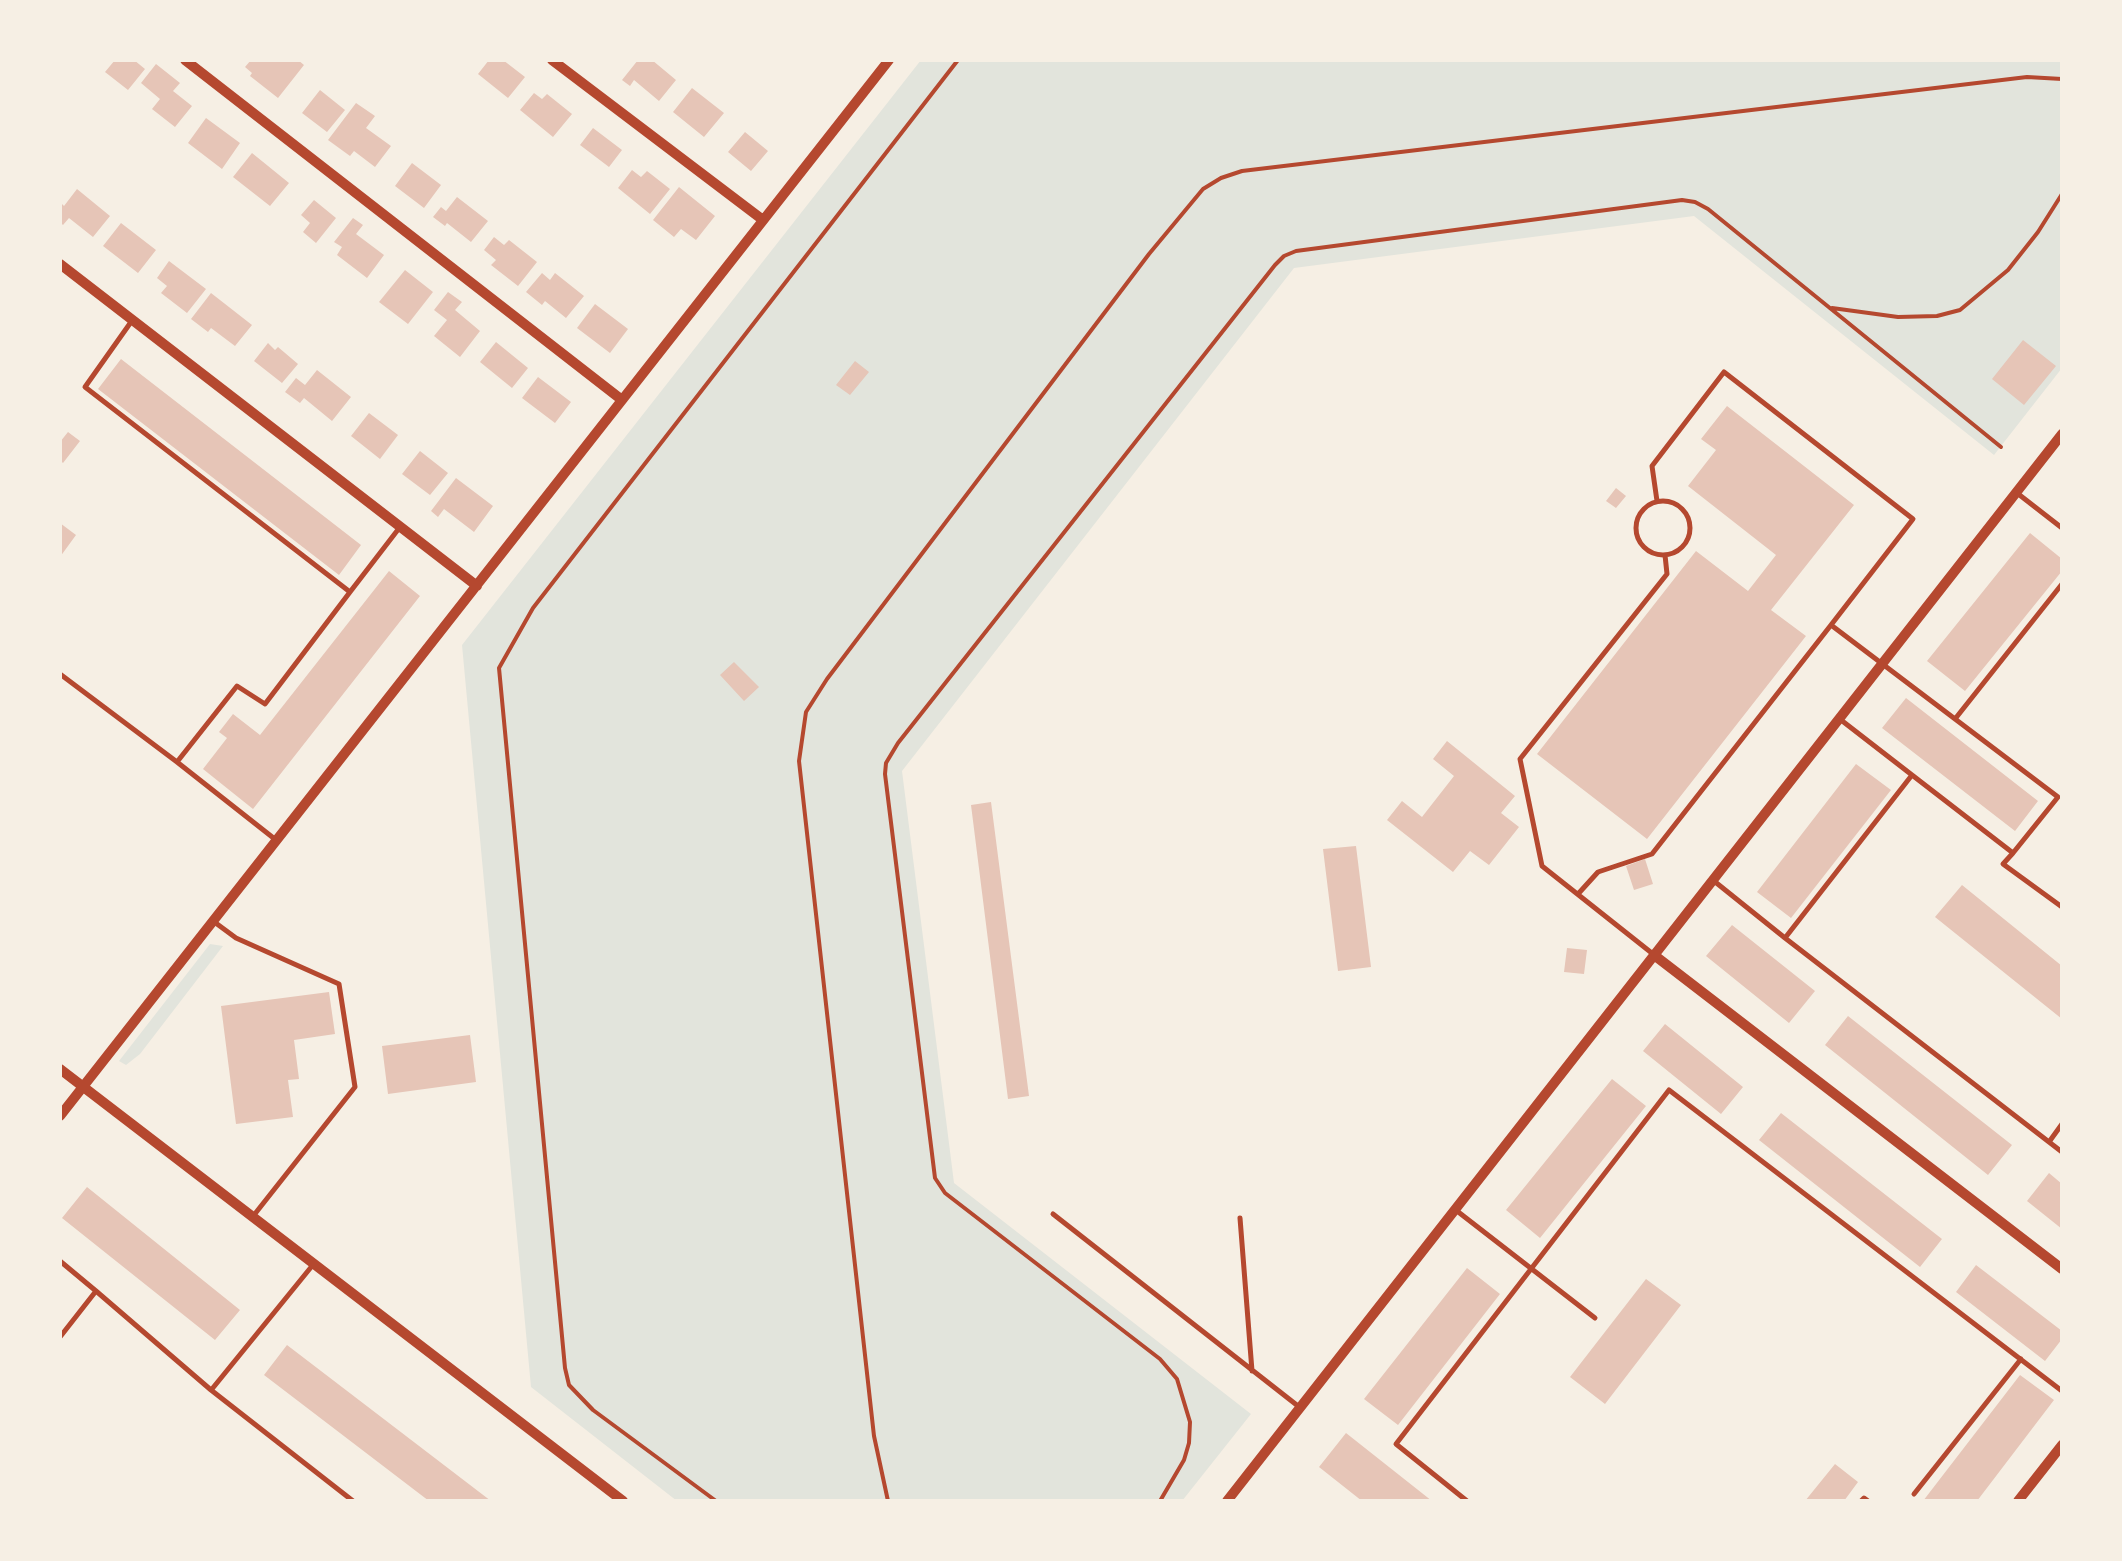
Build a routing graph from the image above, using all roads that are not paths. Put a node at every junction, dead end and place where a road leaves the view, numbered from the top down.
1 (185, 60) edge
2 (552, 60) edge
3 (888, 60) edge
4 (763, 220) junction
5 (60, 264) edge
6 (131, 322) junction
7 (622, 400) junction
8 (2062, 434) edge
9 (2017, 493) junction
10 (1657, 501) junction
11 (400, 527) junction
12 (2062, 528) edge
13 (1664, 555) junction
14 (2062, 584) edge
15 (477, 586) junction
16 (350, 592) junction
17 (1830, 625) junction
18 (1884, 666) junction
19 (60, 674) edge
20 (1841, 720) junction
21 (1955, 720) junction
22 (177, 762) junction
23 (1912, 774) junction
24 (2060, 794) edge
25 (277, 840) junction
26 (2013, 853) junction
27 (1712, 880) junction
28 (1577, 894) junction
29 (2062, 907) edge
30 (213, 922) junction
31 (1784, 938) junction
32 (1654, 955) junction
33 (60, 1070) edge
34 (82, 1087) junction
35 (60, 1116) edge
36 (2062, 1124) edge
37 (2049, 1142) junction
38 (2062, 1152) edge
39 (1454, 1210) junction
40 (1053, 1214) dead end
41 (254, 1215) junction
42 (1240, 1218) dead end
43 (60, 1261) edge
44 (314, 1264) junction
45 (1531, 1268) junction
46 (2062, 1269) edge
47 (96, 1291) junction
48 (1595, 1318) dead end
49 (60, 1337) edge
50 (2021, 1360) junction
51 (1252, 1371) junction
52 (211, 1390) junction
53 (2062, 1391) edge
54 (1300, 1408) junction
55 (2062, 1445) edge
56 (1914, 1494) dead end
57 (353, 1501) edge
58 (623, 1501) edge
59 (1227, 1501) edge
60 (1467, 1501) edge
61 (2018, 1501) edge

1 - 7 street
2 - 4 street
3 - 4 street
4 - 7 street
5 - 6 street
6 - 11 street
6 - 16 lane
7 - 15 street
8 - 9 street
9 - 12 lane
9 - 18 street
10 - 13 lane
10 - 13 lane
10 - 17 lane
11 - 15 street
11 - 16 lane
13 - 28 lane
14 - 21 lane
15 - 25 street
16 - 22 lane
17 - 18 lane
17 - 28 lane
18 - 20 street
18 - 21 lane
19 - 22 lane
20 - 23 lane
20 - 27 street
21 - 24 lane
22 - 25 lane
23 - 26 lane
23 - 31 lane
24 - 26 lane
25 - 30 street
26 - 29 lane
27 - 31 lane
27 - 32 street
28 - 32 lane
30 - 34 street
30 - 41 lane
31 - 37 lane
32 - 39 street
32 - 46 street
33 - 34 street
34 - 35 street
34 - 41 street
36 - 37 lane
37 - 38 lane
39 - 45 lane
39 - 54 street
40 - 51 lane
41 - 44 street
42 - 51 lane
43 - 47 lane
44 - 52 lane
44 - 58 street
45 - 48 lane
45 - 50 lane
45 - 60 lane
47 - 49 lane
47 - 52 lane
50 - 53 lane
50 - 56 lane
51 - 54 lane
52 - 57 lane
54 - 59 street
55 - 61 street

